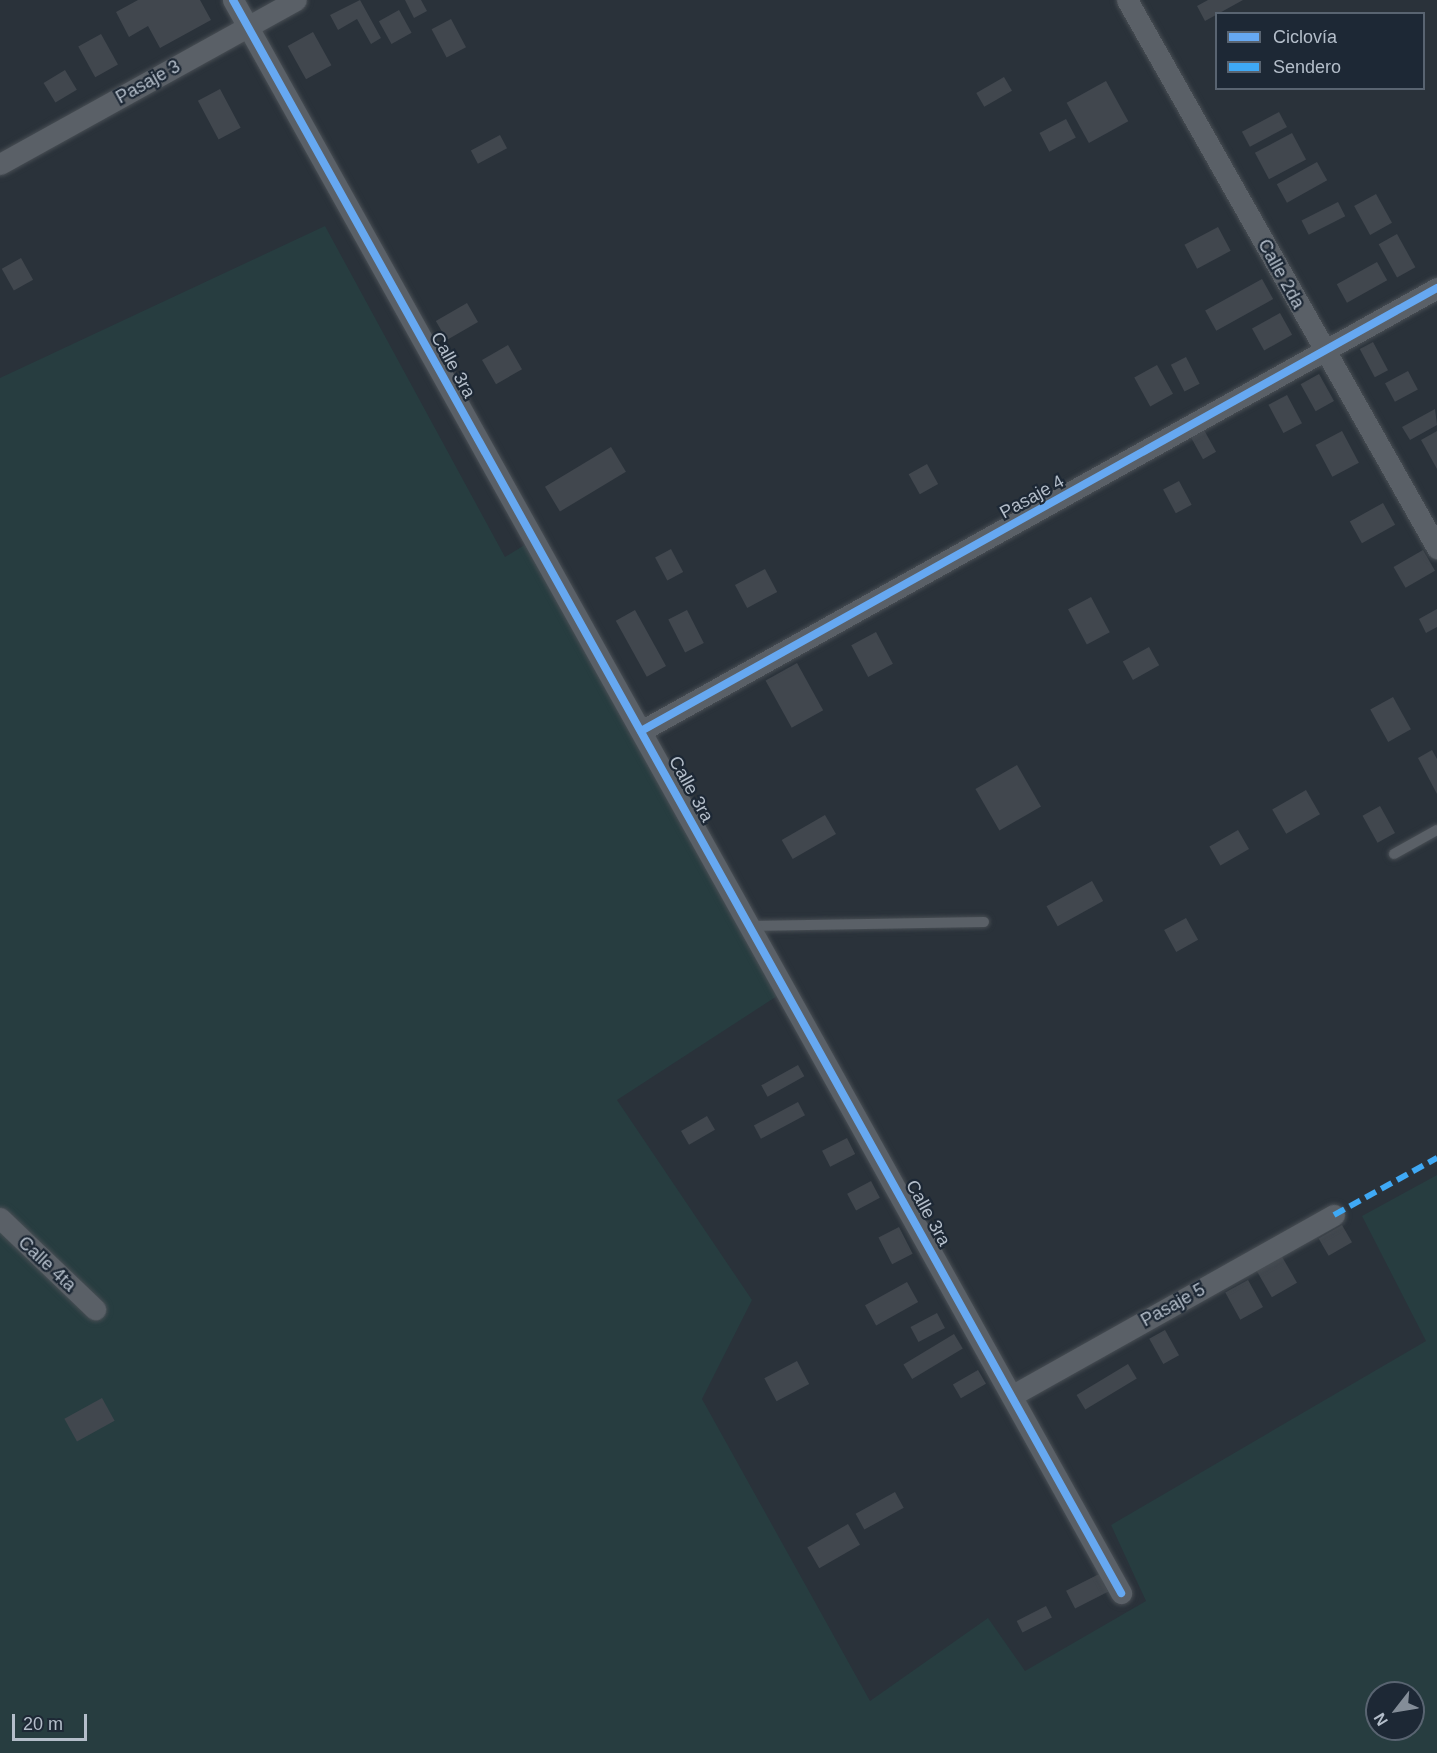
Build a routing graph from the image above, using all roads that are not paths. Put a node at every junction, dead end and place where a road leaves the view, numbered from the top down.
1 (233, 0) edge
2 (296, 0) edge
3 (1127, 0) edge
4 (247, 26) junction
5 (0, 164) edge
6 (1437, 288) edge
7 (1325, 351) junction
8 (1437, 548) edge
9 (641, 731) junction
10 (1437, 830) edge
11 (1394, 854) dead end
12 (984, 922) dead end
13 (750, 926) junction
14 (1334, 1215) dead end
15 (0, 1218) edge
16 (95, 1309) dead end
17 (1013, 1395) junction
18 (1121, 1593) dead end

1 - 4 street, Calle 3ra
2 - 4 street, Pasaje 3
3 - 7 street, Calle 2da
4 - 5 street, Pasaje 3
4 - 9 street, Calle 3ra
6 - 7 street, Pasaje 4
7 - 8 street, Calle 2da
7 - 9 street, Pasaje 4
9 - 13 street, Calle 3ra
10 - 11 lane
12 - 13 lane
13 - 17 street, Calle 3ra
14 - 17 street, Pasaje 5
15 - 16 street, Calle 4ta
17 - 18 street, Calle 3ra

